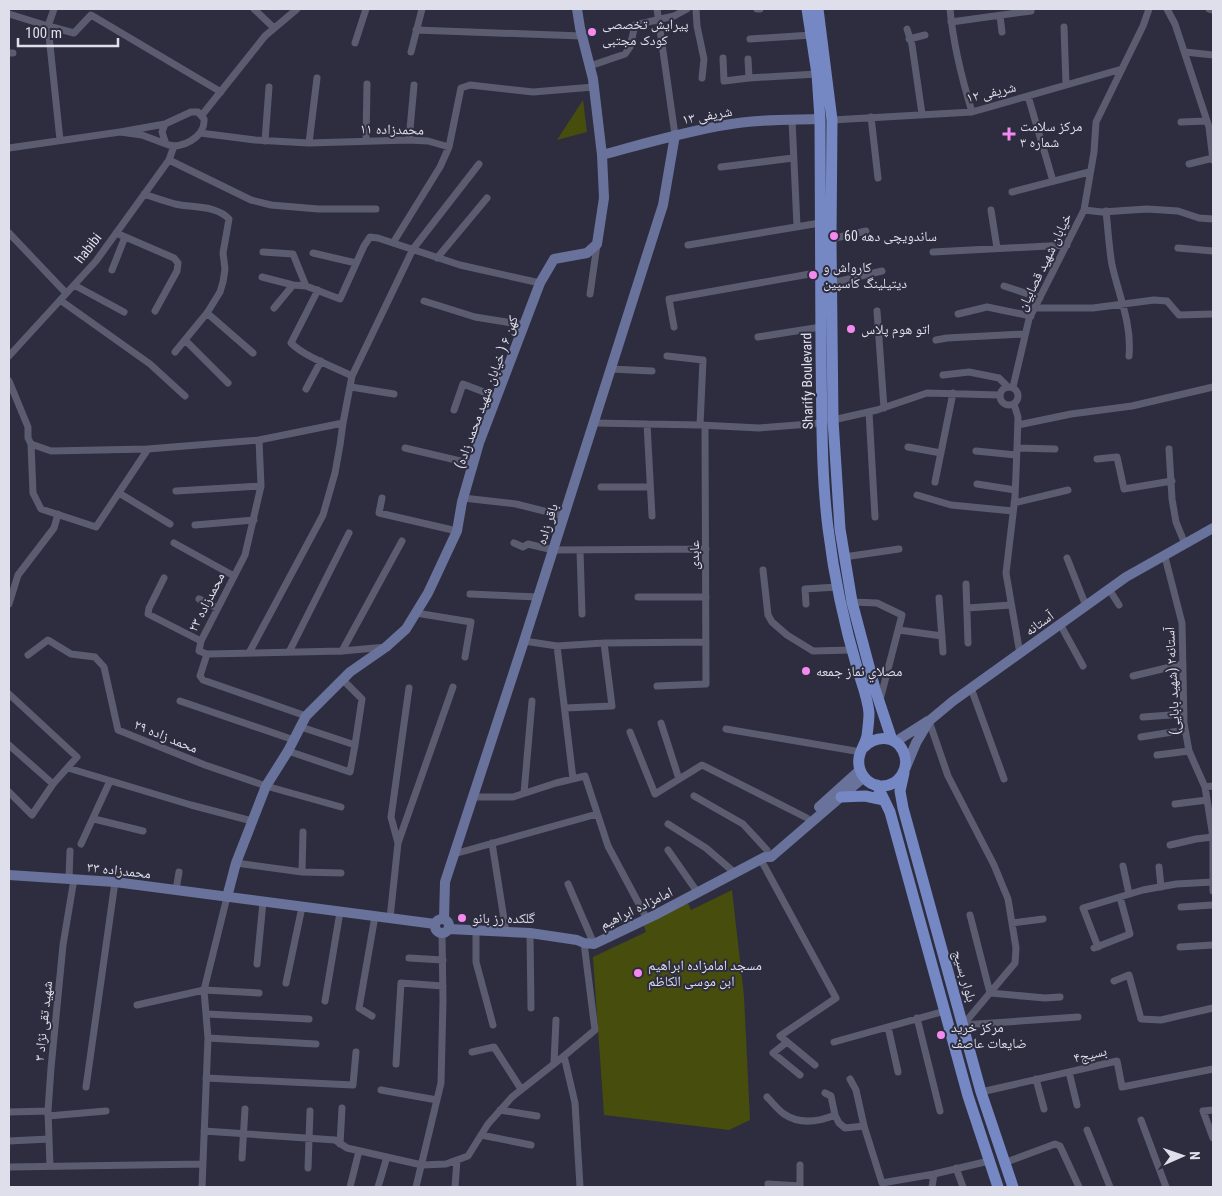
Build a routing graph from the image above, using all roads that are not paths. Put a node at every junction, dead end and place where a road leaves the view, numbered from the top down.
1 (54, 9) edge
2 (254, 9) edge
3 (297, 9) edge
4 (366, 9) edge
5 (422, 9) edge
6 (577, 9) edge
7 (657, 9) edge
8 (687, 9) edge
9 (696, 9) edge
10 (807, 9) edge
11 (950, 9) edge
12 (1149, 9) edge
13 (1169, 9) edge
14 (1209, 9) edge
15 (1213, 10) edge
16 (1013, 11) edge
17 (1031, 11) dead end
18 (9, 14) edge
19 (816, 16) edge
20 (1000, 16) junction
21 (658, 20) junction
22 (951, 22) junction
23 (48, 26) junction
24 (1064, 27) dead end
25 (274, 28) junction
26 (907, 29) dead end
27 (416, 30) junction
28 (1002, 32) dead end
29 (812, 35) junction
30 (926, 35) dead end
31 (582, 36) junction
32 (750, 39) dead end
33 (909, 39) junction
34 (355, 43) dead end
35 (411, 52) dead end
36 (1185, 52) junction
37 (1213, 55) edge
38 (723, 58) dead end
39 (748, 59) dead end
40 (590, 66) junction
41 (1122, 69) junction
42 (817, 74) junction
43 (317, 78) dead end
44 (702, 78) dead end
45 (749, 78) junction
46 (367, 84) dead end
47 (414, 85) dead end
48 (1066, 85) junction
49 (269, 87) dead end
50 (594, 87) junction
51 (221, 92) junction
52 (1028, 96) junction
53 (972, 112) junction
54 (922, 114) junction
55 (202, 115) junction
56 (871, 117) junction
57 (792, 120) junction
58 (826, 120) junction
59 (1207, 121) junction
60 (1181, 122) dead end
61 (165, 124) junction
62 (120, 132) junction
63 (200, 133) junction
64 (675, 135) junction
65 (60, 140) junction
66 (409, 140) junction
67 (265, 141) junction
68 (366, 141) junction
69 (309, 143) junction
70 (166, 144) junction
71 (174, 146) junction
72 (1212, 146) edge
73 (450, 147) junction
74 (9, 148) edge
75 (602, 155) junction
76 (793, 158) junction
77 (1213, 159) edge
78 (169, 160) junction
79 (479, 164) dead end
80 (1189, 164) dead end
81 (721, 167) dead end
82 (1090, 172) junction
83 (878, 178) dead end
84 (1053, 181) junction
85 (1012, 192) dead end
86 (144, 194) junction
87 (487, 198) dead end
88 (376, 209) dead end
89 (991, 210) dead end
90 (1084, 210) junction
91 (1106, 211) junction
92 (1213, 219) edge
93 (820, 223) junction
94 (797, 226) junction
95 (866, 231) dead end
96 (9, 232) edge
97 (116, 234) junction
98 (125, 237) junction
99 (831, 239) junction
100 (393, 243) junction
101 (597, 244) junction
102 (688, 245) dead end
103 (1067, 245) junction
104 (997, 248) junction
105 (1178, 248) dead end
106 (413, 249) junction
107 (1213, 251) edge
108 (263, 252) dead end
109 (933, 252) dead end
110 (313, 253) dead end
111 (437, 258) junction
112 (356, 263) junction
113 (112, 270) dead end
114 (882, 271) dead end
115 (821, 272) junction
116 (262, 277) dead end
117 (540, 283) junction
118 (832, 283) junction
119 (74, 285) junction
120 (293, 285) junction
121 (306, 286) junction
122 (1004, 286) dead end
123 (318, 290) junction
124 (66, 293) junction
125 (590, 294) dead end
126 (1040, 298) junction
127 (60, 300) junction
128 (424, 300) dead end
129 (1122, 304) junction
130 (274, 308) dead end
131 (1035, 308) junction
132 (156, 311) dead end
133 (877, 311) dead end
134 (124, 312) dead end
135 (207, 313) junction
136 (958, 314) dead end
137 (1213, 314) edge
138 (1031, 316) junction
139 (525, 325) junction
140 (674, 327) dead end
141 (821, 327) junction
142 (1026, 334) junction
143 (758, 337) dead end
144 (185, 340) junction
145 (936, 340) dead end
146 (175, 352) dead end
147 (253, 353) dead end
148 (9, 356) edge
149 (667, 356) dead end
150 (1129, 356) dead end
151 (321, 361) junction
152 (611, 370) junction
153 (652, 371) dead end
154 (943, 375) dead end
155 (352, 376) junction
156 (9, 382) edge
157 (228, 383) dead end
158 (351, 387) junction
159 (1010, 387) junction
160 (1213, 387) edge
161 (306, 389) dead end
162 (953, 393) junction
163 (394, 394) dead end
164 (1000, 395) junction
165 (185, 396) dead end
166 (497, 397) junction
167 (1014, 404) junction
168 (884, 408) junction
169 (454, 410) dead end
170 (869, 412) junction
171 (827, 422) junction
172 (342, 423) junction
173 (594, 423) junction
174 (647, 424) junction
175 (703, 425) junction
176 (1018, 425) junction
177 (259, 440) junction
178 (31, 444) junction
179 (908, 447) dead end
180 (405, 448) dead end
181 (148, 449) junction
182 (1055, 449) dead end
183 (1169, 449) dead end
184 (976, 451) dead end
185 (1017, 452) junction
186 (941, 453) junction
187 (1097, 459) dead end
188 (473, 464) junction
189 (1172, 481) junction
190 (935, 482) dead end
191 (977, 484) dead end
192 (262, 486) junction
193 (601, 487) dead end
194 (650, 487) junction
195 (1015, 490) junction
196 (1068, 490) dead end
197 (176, 491) dead end
198 (119, 493) junction
199 (917, 495) dead end
200 (382, 498) dead end
201 (463, 498) junction
202 (1013, 507) junction
203 (58, 514) junction
204 (564, 516) junction
205 (652, 516) dead end
206 (875, 518) dead end
207 (254, 520) junction
208 (170, 524) dead end
209 (194, 525) dead end
210 (1213, 528) edge
211 (456, 531) junction
212 (349, 533) dead end
213 (402, 541) dead end
214 (174, 543) dead end
215 (514, 544) dead end
216 (1185, 544) junction
217 (706, 549) junction
218 (899, 549) dead end
219 (553, 550) junction
220 (580, 550) junction
221 (844, 557) junction
222 (1164, 557) junction
223 (1067, 558) dead end
224 (763, 570) dead end
225 (234, 576) junction
226 (164, 578) dead end
227 (966, 584) dead end
228 (837, 588) junction
229 (1109, 589) junction
230 (470, 594) dead end
231 (538, 597) junction
232 (638, 597) dead end
233 (706, 598) junction
234 (939, 598) dead end
235 (199, 599) dead end
236 (852, 602) junction
237 (9, 604) edge
238 (806, 604) dead end
239 (1011, 605) junction
240 (1119, 605) dead end
241 (1086, 606) junction
242 (217, 608) junction
243 (967, 608) junction
244 (416, 613) junction
245 (582, 614) dead end
246 (1060, 624) junction
247 (899, 630) junction
248 (942, 636) junction
249 (200, 641) junction
250 (524, 641) junction
251 (706, 642) junction
252 (604, 643) junction
253 (968, 643) dead end
254 (557, 646) junction
255 (386, 647) junction
256 (852, 650) junction
257 (342, 651) junction
258 (289, 652) junction
259 (943, 652) dead end
260 (249, 653) junction
261 (207, 654) junction
262 (1020, 654) junction
263 (28, 655) dead end
264 (465, 657) dead end
265 (1183, 664) junction
266 (1084, 666) dead end
267 (1133, 676) dead end
268 (342, 679) junction
269 (657, 686) dead end
270 (453, 687) dead end
271 (408, 688) dead end
272 (971, 688) junction
273 (9, 694) edge
274 (180, 701) dead end
275 (532, 701) dead end
276 (880, 706) junction
277 (565, 708) junction
278 (869, 714) junction
279 (1184, 714) junction
280 (306, 716) junction
281 (1143, 717) dead end
282 (929, 721) junction
283 (661, 723) dead end
284 (301, 727) junction
285 (726, 729) dead end
286 (1185, 730) junction
287 (630, 732) dead end
288 (1141, 737) dead end
289 (294, 740) junction
290 (894, 741) junction
291 (9, 745) edge
292 (355, 745) junction
293 (862, 749) junction
294 (288, 751) junction
295 (1189, 751) junction
296 (1157, 755) dead end
297 (68, 768) junction
298 (905, 769) junction
299 (862, 774) junction
300 (573, 779) junction
301 (679, 779) junction
302 (1004, 779) dead end
303 (110, 781) junction
304 (53, 784) junction
305 (877, 785) junction
306 (266, 786) junction
307 (1213, 786) edge
308 (1205, 787) junction
309 (9, 792) edge
310 (524, 794) junction
311 (694, 796) dead end
312 (473, 797) junction
313 (841, 797) junction
314 (884, 800) junction
315 (1207, 800) junction
316 (1175, 804) dead end
317 (341, 807) dead end
318 (597, 814) junction
319 (94, 818) junction
320 (807, 818) junction
321 (1212, 818) edge
322 (252, 821) junction
323 (668, 824) dead end
324 (143, 831) dead end
325 (303, 832) dead end
326 (1213, 837) edge
327 (398, 843) junction
328 (492, 843) junction
329 (81, 844) dead end
330 (1170, 845) dead end
331 (668, 850) dead end
332 (70, 851) dead end
333 (454, 854) junction
334 (765, 856) junction
335 (236, 863) junction
336 (1123, 866) dead end
337 (1159, 867) dead end
338 (179, 872) dead end
339 (302, 872) junction
340 (735, 873) junction
341 (341, 874) dead end
342 (9, 875) edge
343 (72, 879) junction
344 (115, 882) junction
345 (1213, 882) edge
346 (568, 884) dead end
347 (1161, 887) junction
348 (176, 890) junction
349 (1213, 891) edge
350 (698, 893) junction
351 (1129, 894) junction
352 (227, 897) junction
353 (1120, 897) junction
354 (263, 902) junction
355 (1213, 905) edge
356 (302, 907) junction
357 (1181, 907) dead end
358 (340, 912) junction
359 (970, 915) dead end
360 (376, 916) junction
361 (390, 918) junction
362 (647, 919) junction
363 (1043, 919) dead end
364 (1012, 923) junction
365 (443, 927) junction
366 (476, 931) junction
367 (506, 932) junction
368 (530, 933) junction
369 (589, 944) junction
370 (1213, 945) edge
371 (1180, 947) dead end
372 (409, 958) dead end
373 (443, 960) junction
374 (257, 964) dead end
375 (1114, 981) dead end
376 (286, 983) dead end
377 (443, 986) junction
378 (204, 990) junction
379 (260, 993) dead end
380 (990, 993) junction
381 (1060, 997) dead end
382 (325, 1001) dead end
383 (137, 1004) dead end
384 (531, 1008) dead end
385 (1213, 1008) edge
386 (945, 1011) junction
387 (207, 1014) junction
388 (372, 1016) dead end
389 (1078, 1017) dead end
390 (917, 1018) junction
391 (309, 1019) dead end
392 (556, 1020) dead end
393 (493, 1025) dead end
394 (963, 1025) junction
395 (888, 1027) junction
396 (208, 1038) junction
397 (787, 1042) junction
398 (834, 1042) dead end
399 (316, 1044) dead end
400 (356, 1052) dead end
401 (472, 1052) dead end
402 (564, 1056) junction
403 (554, 1063) junction
404 (396, 1064) dead end
405 (815, 1064) dead end
406 (1213, 1069) edge
407 (898, 1072) dead end
408 (1070, 1072) junction
409 (800, 1075) dead end
410 (206, 1078) junction
411 (850, 1079) dead end
412 (1036, 1079) junction
413 (86, 1087) dead end
414 (522, 1089) junction
415 (381, 1090) dead end
416 (981, 1092) junction
417 (825, 1093) dead end
418 (767, 1097) dead end
419 (437, 1100) junction
420 (1077, 1105) dead end
421 (342, 1108) dead end
422 (245, 1109) dead end
423 (1044, 1109) dead end
424 (500, 1110) junction
425 (1213, 1110) edge
426 (106, 1111) dead end
427 (310, 1111) dead end
428 (940, 1111) dead end
429 (9, 1112) edge
430 (48, 1114) junction
431 (835, 1115) junction
432 (537, 1116) dead end
433 (1140, 1120) dead end
434 (864, 1126) junction
435 (1087, 1130) dead end
436 (204, 1131) junction
437 (243, 1134) junction
438 (481, 1135) junction
439 (1213, 1138) edge
440 (49, 1139) junction
441 (310, 1139) junction
442 (9, 1141) edge
443 (340, 1144) junction
444 (531, 1145) dead end
445 (359, 1150) junction
446 (388, 1157) junction
447 (242, 1158) dead end
448 (457, 1160) junction
449 (989, 1161) junction
450 (1004, 1163) junction
451 (203, 1164) junction
452 (422, 1165) junction
453 (800, 1165) dead end
454 (50, 1166) junction
455 (9, 1167) edge
456 (308, 1168) dead end
457 (956, 1168) junction
458 (934, 1174) junction
459 (768, 1184) dead end
460 (202, 1187) edge
461 (350, 1187) edge
462 (378, 1187) edge
463 (416, 1187) edge
464 (455, 1187) edge
465 (580, 1187) edge
466 (800, 1187) edge
467 (932, 1187) edge
468 (963, 1187) edge
469 (998, 1187) edge
470 (1013, 1187) edge
471 (1078, 1187) edge
472 (1110, 1187) edge
473 (1166, 1187) edge

1 - 23 street
2 - 25 street
3 - 25 street
4 - 34 street
5 - 27 street
6 - 31 street
7 - 21 street
8 - 21 street
9 - 44 street
10 - 19 main road, Sharify Boulevard
11 - 22 street
12 - 41 street, خیابان شهید قصابیان
13 - 36 street
14 - 15 street
16 - 17 street
16 - 20 street
18 - 23 street
19 - 29 main road, Sharify Boulevard
19 - 58 main road, Sharify Boulevard
20 - 22 street
20 - 28 street
21 - 40 street
21 - 64 street
22 - 53 street
23 - 51 street
23 - 65 street
24 - 48 street
25 - 51 street
26 - 33 street
27 - 31 street
27 - 35 street
29 - 32 street
29 - 42 main road, Sharify Boulevard
30 - 33 street
31 - 40 street
33 - 54 street
36 - 37 street
36 - 59 street
38 - 45 street
39 - 45 street
40 - 50 street
41 - 48 street, شریفی ۱۲
41 - 82 street, خیابان شهید قصابیان
42 - 45 street
42 - 58 main road, Sharify Boulevard
43 - 69 street
46 - 68 street
47 - 66 street
48 - 52 street, شریفی ۱۲
49 - 67 street
50 - 73 street
50 - 75 street
51 - 55 street
52 - 53 street, شریفی ۱۲
52 - 84 street
53 - 54 street, شریفی ۱۲
54 - 56 street, شریفی ۱۲
55 - 61 street
55 - 63 street
56 - 58 street, شریفی ۱۲
56 - 83 street
57 - 58 street, شریفی ۱۳
57 - 64 street, شریفی ۱۳
57 - 76 street
58 - 93 main road, Sharify Boulevard
58 - 99 main road, Sharify Boulevard
59 - 60 street
59 - 72 street
61 - 62 street
61 - 70 street
62 - 65 street
62 - 70 street
63 - 67 street, محمدزاده ۱۱
63 - 71 street
64 - 75 street, شریفی ۱۳
64 - 152 street, باقر زاده
65 - 74 street
66 - 68 street, محمدزاده ۱۱
66 - 73 street, محمدزاده ۱۱
67 - 69 street, محمدزاده ۱۱
68 - 69 street, محمدزاده ۱۱
70 - 71 street
71 - 78 street, habibi
72 - 77 street
73 - 100 street
75 - 101 street
76 - 81 street
76 - 94 street
77 - 80 street
78 - 86 street, habibi
78 - 88 street
79 - 106 street
82 - 84 street
82 - 90 street, خیابان شهید قصابیان
84 - 85 street
86 - 97 street, habibi
86 - 135 street
87 - 111 street
89 - 104 street
90 - 91 street
90 - 103 street, خیابان شهید قصابیان
91 - 92 street
91 - 129 street
93 - 94 street
93 - 115 main road, Sharify Boulevard
94 - 102 street
95 - 99 street
96 - 124 street
97 - 98 street
97 - 119 street, habibi
98 - 113 street
98 - 132 street
99 - 118 main road, Sharify Boulevard
100 - 106 street
100 - 112 street
101 - 117 street, کهن ۶ ( خیابان شهید محمد زاده)
101 - 125 street
103 - 104 street
103 - 126 street, خیابان شهید قصابیان
104 - 109 street
105 - 107 street
106 - 111 street
106 - 155 street
108 - 121 street
110 - 112 street
111 - 117 street
112 - 123 street
114 - 118 street
115 - 140 street
115 - 141 main road, Sharify Boulevard
116 - 120 street
117 - 139 street, کهن ۶ ( خیابان شهید محمد زاده)
118 - 171 main road, Sharify Boulevard
119 - 124 street, habibi
119 - 134 street
120 - 121 street
120 - 130 street
121 - 123 street
122 - 126 street
123 - 151 street
124 - 127 street, habibi
126 - 131 street, خیابان شهید قصابیان
127 - 148 street, habibi
127 - 165 street
128 - 139 street
129 - 131 street
129 - 137 street
129 - 150 street
131 - 138 street, خیابان شهید قصابیان
133 - 168 street
135 - 144 street
135 - 147 street
136 - 138 street
138 - 142 street, خیابان شهید قصابیان
139 - 166 street, کهن ۶ ( خیابان شهید محمد زاده)
141 - 143 street
141 - 171 main road, Sharify Boulevard
142 - 145 street
142 - 159 street, خیابان شهید قصابیان
144 - 146 street
144 - 157 street
149 - 175 street, عابدی
151 - 155 street
151 - 161 street
152 - 153 street
152 - 173 street, باقر زاده
154 - 159 street
155 - 158 street
156 - 178 street
158 - 163 street
158 - 172 street
159 - 164 street
159 - 167 street
160 - 176 street
162 - 164 street
162 - 168 street
162 - 186 street
164 - 167 street
166 - 169 street
166 - 188 street, کهن ۶ ( خیابان شهید محمد زاده)
167 - 176 street
168 - 170 street
170 - 171 street
170 - 206 street
171 - 175 street
171 - 221 main road, Sharify Boulevard
171 - 228 main road, Sharify Boulevard
172 - 177 street
172 - 260 street
173 - 174 street
173 - 204 street, باقر زاده
174 - 175 street
174 - 194 street
175 - 217 street, عابدی
176 - 185 street
177 - 181 street
177 - 192 street, محمدزاده ۲۳
178 - 181 street
178 - 203 street
179 - 186 street
180 - 188 street
181 - 198 street
182 - 185 street
183 - 189 street
184 - 185 street
185 - 195 street
186 - 190 street
187 - 189 street
188 - 201 street, کهن ۶ ( خیابان شهید محمد زاده)
189 - 216 street
191 - 195 street
192 - 197 street
192 - 207 street, محمدزاده ۲۳
193 - 194 street
194 - 205 street
195 - 202 street
196 - 202 street
198 - 203 street
198 - 208 street
199 - 202 street
200 - 211 street
201 - 204 street
201 - 211 street, کهن ۶ ( خیابان شهید محمد زاده)
202 - 239 street
203 - 237 street
204 - 219 street, باقر زاده
207 - 209 street
207 - 225 street, محمدزاده ۲۳
210 - 216 street, آستانه
211 - 244 street, کهن ۶ ( خیابان شهید محمد زاده)
212 - 258 street
213 - 257 street
214 - 225 street
215 - 219 street
216 - 222 street, آستانه
217 - 220 street
217 - 233 street, عابدی
218 - 221 street
219 - 220 street
219 - 231 street, باقر زاده
220 - 245 street
221 - 236 main road, Sharify Boulevard
222 - 229 street, آستانه
222 - 265 street, آستانه۲ (شهید بابایی)
223 - 241 street
224 - 256 street
225 - 242 street, محمدزاده ۲۳
226 - 249 street
227 - 243 street
228 - 238 street
228 - 256 main road, Sharify Boulevard
229 - 240 street
229 - 241 street, آستانه
230 - 231 street
231 - 250 street, باقر زاده
232 - 233 street
233 - 251 street, عابدی
234 - 248 street
235 - 242 street
236 - 247 street
236 - 276 main road, Sharify Boulevard
239 - 243 street
239 - 262 street
241 - 246 street, آستانه
242 - 249 street, محمدزاده ۲۳
243 - 253 street
244 - 255 street, کهن ۶ ( خیابان شهید محمد زاده)
244 - 264 street
246 - 262 street, آستانه
246 - 266 street
247 - 248 street
247 - 276 street
248 - 259 street
249 - 261 street, محمدزاده ۲۳
250 - 254 street
250 - 312 street, باقر زاده
251 - 252 street
251 - 269 street, عابدی
252 - 254 street
252 - 277 street
254 - 277 street
255 - 257 street
255 - 268 street, کهن ۶ ( خیابان شهید محمد زاده)
256 - 278 main road, Sharify Boulevard
257 - 258 street
258 - 260 street
260 - 261 street
261 - 280 street
262 - 272 street, آستانه
263 - 306 street, محمد زاده ۲۹
265 - 267 street
265 - 279 street, آستانه۲ (شهید بابایی)
268 - 280 street, کهن ۶ ( خیابان شهید محمد زاده)
268 - 292 street
270 - 327 street
271 - 327 street
272 - 282 street, آستانه
272 - 302 street
273 - 297 street
274 - 289 street
275 - 310 street
276 - 278 main road
276 - 290 main road, Sharify Boulevard
277 - 300 street
278 - 293 main road, Sharify Boulevard
279 - 281 street
279 - 286 street, آستانه۲ (شهید بابایی)
280 - 284 street, کهن ۶ ( خیابان شهید محمد زاده)
282 - 290 street
282 - 298 street, آستانه
282 - 364 street
283 - 301 street
284 - 289 street, کهن ۶ ( خیابان شهید محمد زاده)
284 - 292 street
285 - 293 street
286 - 288 street
286 - 295 street, آستانه۲ (شهید بابایی)
287 - 301 street
289 - 294 street, کهن ۶ ( خیابان شهید محمد زاده)
290 - 293 main road
290 - 298 main road
291 - 304 street
292 - 294 street
293 - 299 main road
294 - 306 street, کهن ۶ ( خیابان شهید محمد زاده)
295 - 296 street
295 - 308 street, آستانه۲ (شهید بابایی)
297 - 303 street
297 - 304 street
298 - 305 main road
298 - 394 main road, بلوار بسیج
299 - 305 main road
299 - 313 street, امامزاده ابراهیم
299 - 320 street, امامزاده ابراهیم
300 - 310 street
300 - 318 street
301 - 320 street
303 - 319 street
303 - 322 street
304 - 309 street
305 - 314 main road, بلوار بسیج
306 - 317 street
306 - 322 street, کهن ۶ ( خیابان شهید محمد زاده)
307 - 308 street
308 - 315 street, آستانه۲ (شهید بابایی)
310 - 312 street
311 - 334 street
312 - 333 street, باقر زاده
313 - 314 main road
313 - 334 street, امامزاده ابراهیم
314 - 386 main road, بلوار بسیج
315 - 316 street
315 - 321 street, آستانه۲ (شهید بابایی)
318 - 328 street
318 - 362 street
319 - 324 street
319 - 329 street
320 - 334 street, امامزاده ابراهیم
321 - 326 street, آستانه۲ (شهید بابایی)
322 - 335 street, کهن ۶ ( خیابان شهید محمد زاده)
323 - 340 street
325 - 339 street
326 - 330 street
326 - 345 street, آستانه۲ (شهید بابایی)
327 - 361 street
328 - 333 street
328 - 367 street
331 - 350 street
332 - 343 street, شهید تقی نژاد ۳
333 - 365 street, باقر زاده
334 - 340 street, امامزاده ابراهیم
334 - 397 street
335 - 339 street
335 - 352 street, کهن ۶ ( خیابان شهید محمد زاده)
336 - 351 street
337 - 347 street
338 - 348 street
339 - 341 street
340 - 350 street, امامزاده ابراهیم
342 - 343 street, محمدزاده ۳۳
343 - 344 street, محمدزاده ۳۳
343 - 430 street, شهید تقی نژاد ۳
344 - 348 street, محمدزاده ۳۳
344 - 413 street
345 - 347 street
345 - 349 street, آستانه۲ (شهید بابایی)
346 - 369 street
347 - 351 street
348 - 352 street, محمدزاده ۳۳
350 - 362 street, امامزاده ابراهیم
351 - 353 street
352 - 354 street
352 - 378 street
353 - 353 street
354 - 356 street
354 - 374 street
355 - 357 street
356 - 358 street
356 - 376 street
358 - 360 street
358 - 382 street
359 - 380 street
360 - 361 street
360 - 388 street
361 - 365 street
362 - 369 street, امامزاده ابراهیم
363 - 364 street
364 - 380 street
365 - 366 street
365 - 373 street
366 - 367 street
366 - 393 street
367 - 368 street
368 - 369 street
368 - 384 street
369 - 402 street
370 - 371 street
372 - 373 street
373 - 377 street
375 - 385 street
377 - 404 street
377 - 419 street
378 - 379 street
378 - 383 street
378 - 387 street
380 - 381 street
380 - 394 street
386 - 390 street
386 - 449 main road, بلوار بسیج
387 - 391 street
387 - 396 street
389 - 394 street
390 - 395 street
390 - 428 street
392 - 403 street
394 - 416 main road, بلوار بسیج
395 - 398 street
395 - 407 street
396 - 399 street
396 - 410 street
397 - 405 street
397 - 409 street
400 - 410 street
401 - 414 street
402 - 403 street
402 - 465 street
403 - 414 street
406 - 408 street, بسیج۴
408 - 412 street, بسیج۴
408 - 420 street
410 - 436 street
411 - 434 street
412 - 416 street, بسیج۴
412 - 423 street
414 - 424 street
415 - 419 street
416 - 450 main road, بلوار بسیج
417 - 431 street
418 - 431 street
419 - 452 street
421 - 443 street
422 - 437 street
424 - 432 street
424 - 438 street
425 - 439 street
426 - 430 street
427 - 441 street
429 - 430 street
430 - 440 street, شهید تقی نژاد ۳
431 - 434 street
433 - 473 street
434 - 458 street
435 - 472 street
436 - 437 street
436 - 451 street
437 - 441 street
437 - 447 street
438 - 444 street
438 - 448 street
440 - 442 street
440 - 454 street, شهید تقی نژاد ۳
441 - 443 street
441 - 456 street
443 - 445 street
445 - 446 street
445 - 461 street
446 - 452 street
446 - 462 street
448 - 452 street
448 - 464 street
449 - 457 street
449 - 469 main road, بلوار بسیج
450 - 470 main road, بلوار بسیج
450 - 471 street
451 - 454 street
451 - 460 street
452 - 463 street
453 - 466 street
454 - 455 street
457 - 458 street
457 - 468 street
458 - 467 street
459 - 466 street

